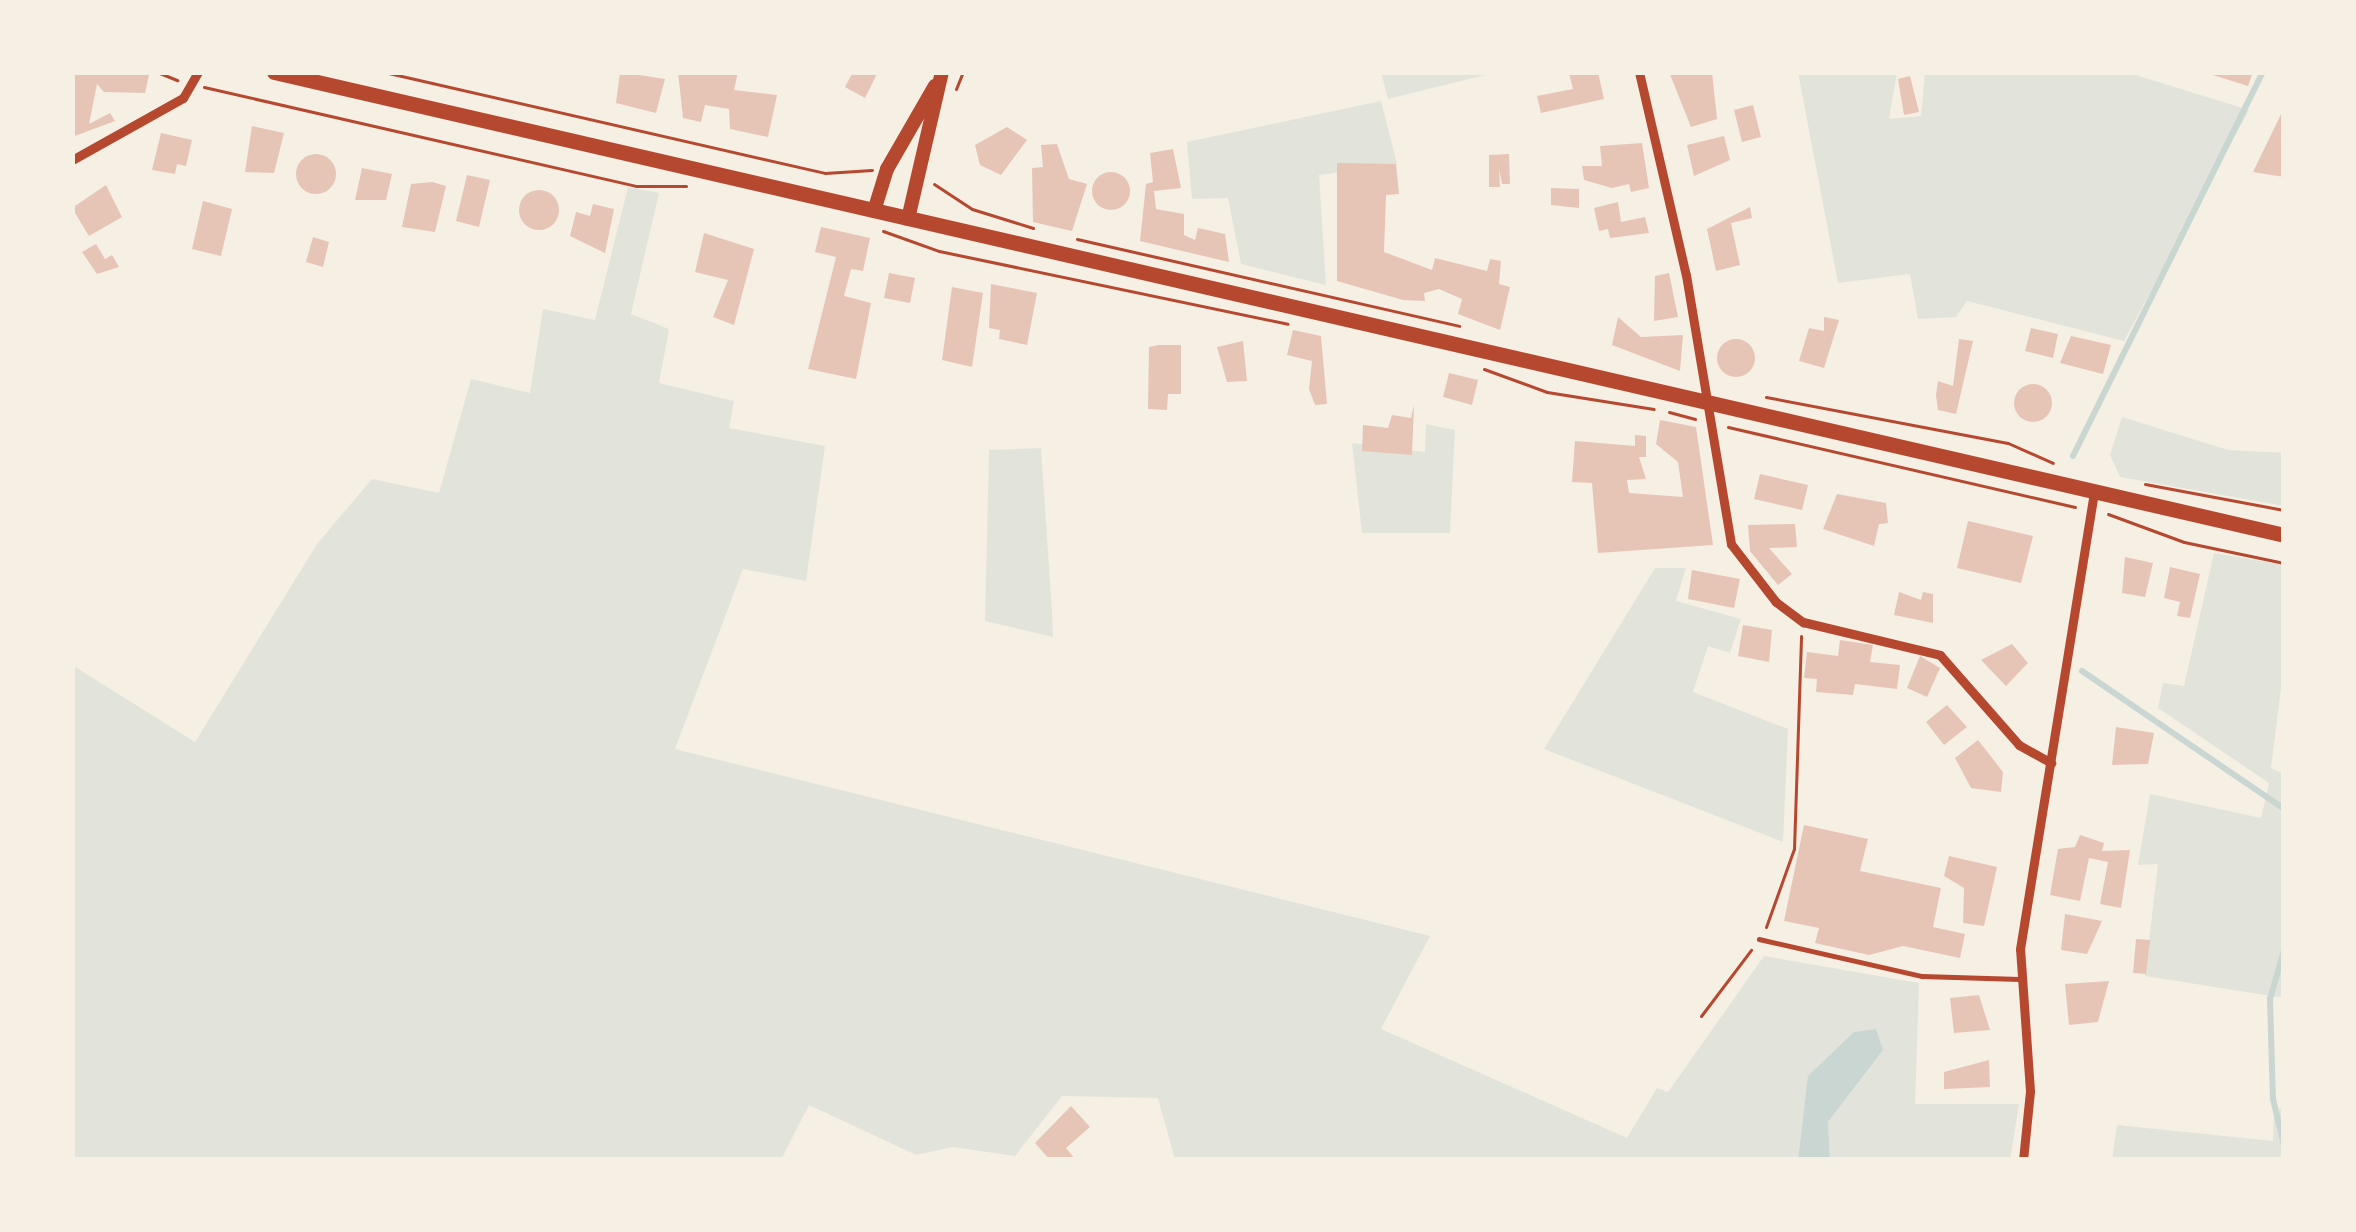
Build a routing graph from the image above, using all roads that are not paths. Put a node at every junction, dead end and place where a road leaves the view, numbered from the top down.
1 (198, 72) edge
2 (274, 72) edge
3 (1639, 72) edge
4 (941, 74) edge
5 (72, 160) edge
6 (874, 212) junction
7 (908, 219) junction
8 (1707, 404) junction
9 (2094, 492) junction
10 (2284, 535) edge
11 (2050, 764) junction
12 (1759, 940) road end
13 (2020, 980) junction
14 (2024, 1160) edge

1 - 5 street
2 - 6 main road
3 - 8 street
4 - 6 main road
4 - 7 main road
6 - 7 main road
7 - 8 main road
8 - 9 main road
8 - 11 street
9 - 10 main road
9 - 11 street
11 - 13 street
12 - 13 lane
13 - 14 street

